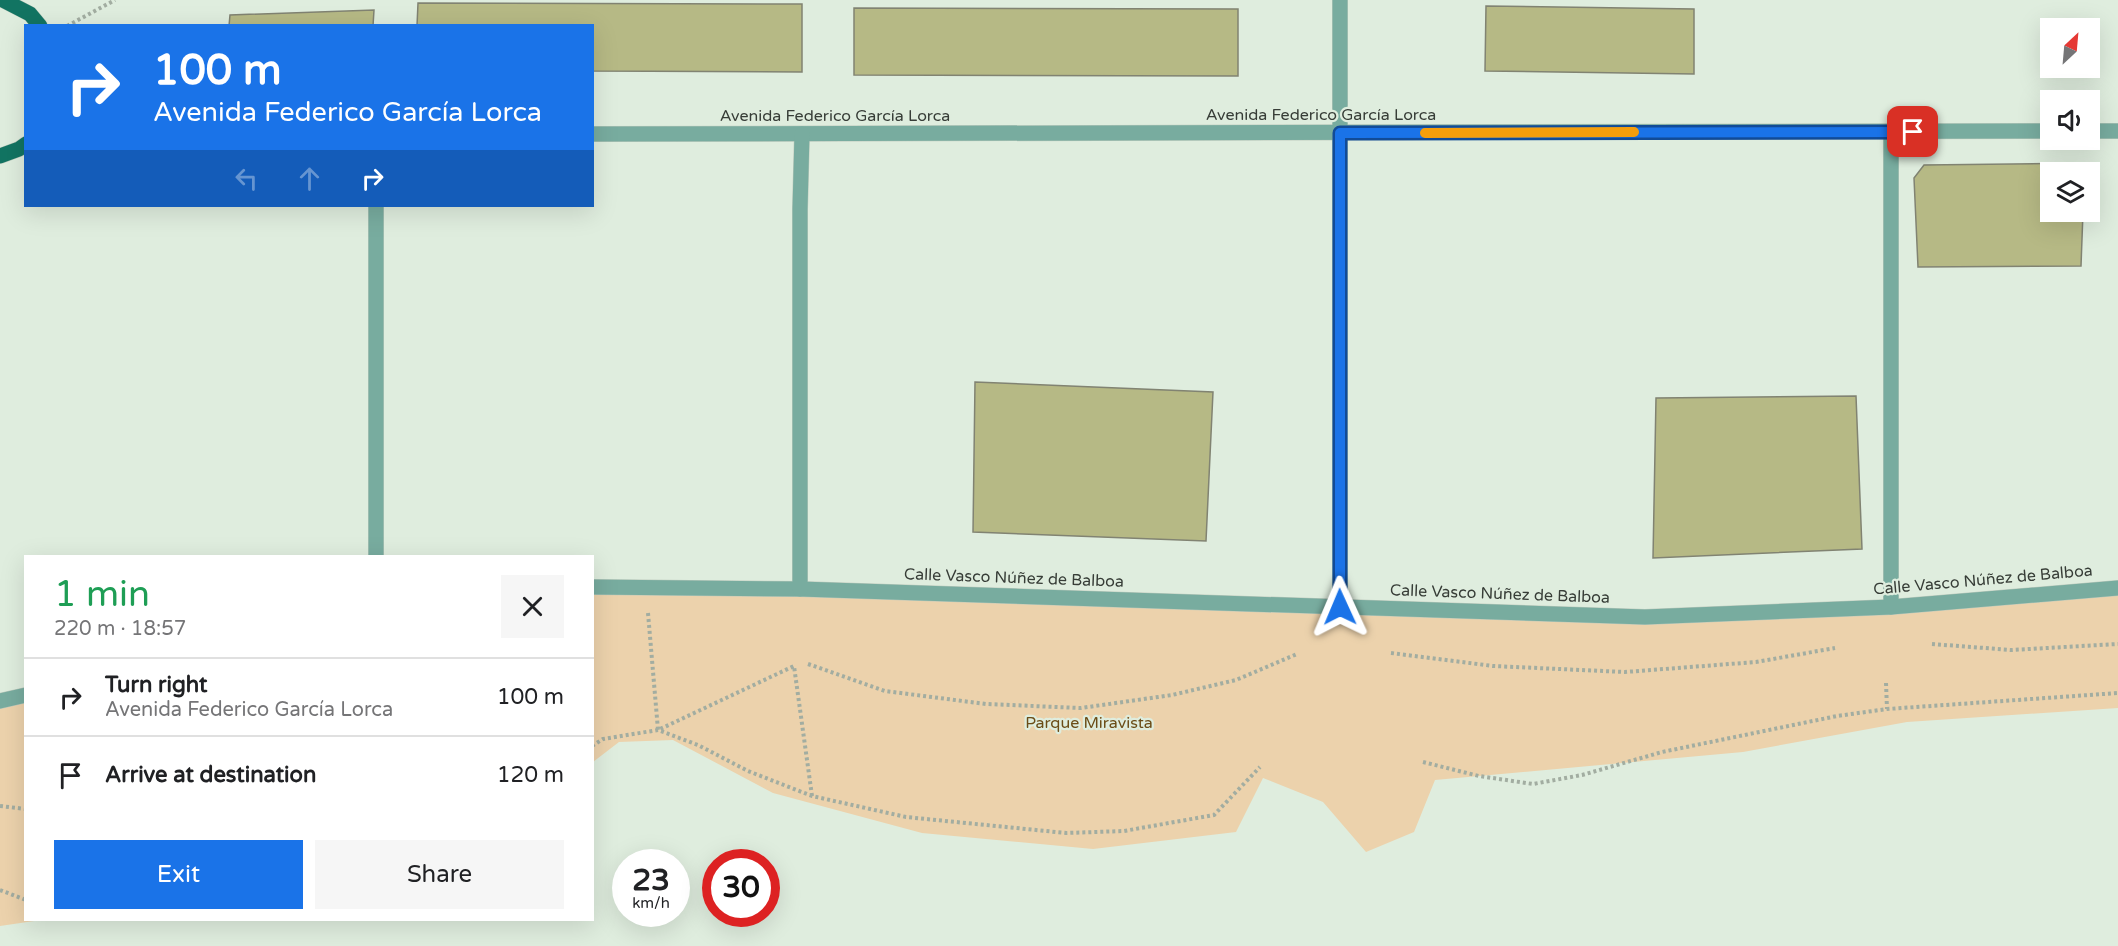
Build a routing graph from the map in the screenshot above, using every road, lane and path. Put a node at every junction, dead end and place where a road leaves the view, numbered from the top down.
1 (3, 0) edge
2 (116, 0) edge
3 (1340, 0) edge
4 (20, 4) edge
5 (38, 24) edge
6 (71, 24) edge
7 (2100, 131) edge
8 (2118, 131) edge
9 (1891, 132) junction
10 (2040, 132) edge
11 (1340, 133) junction
12 (594, 134) edge
13 (802, 134) junction
14 (24, 145) edge
15 (0, 156) edge
16 (376, 207) edge
17 (376, 555) edge
18 (594, 587) edge
19 (2118, 588) edge
20 (800, 589) junction
21 (1340, 607) junction
22 (1891, 607) junction
23 (648, 613) dead end
24 (1932, 644) dead end
25 (2118, 644) edge
26 (1835, 648) dead end
27 (1391, 653) dead end
28 (1297, 654) dead end
29 (808, 664) dead end
30 (1886, 683) dead end
31 (2118, 693) edge
32 (24, 695) edge
33 (0, 701) edge
34 (1887, 709) junction
35 (658, 730) junction
36 (594, 744) edge
37 (1423, 762) dead end
38 (1260, 767) dead end
39 (812, 796) junction
40 (0, 806) edge
41 (24, 809) edge
42 (0, 890) edge
43 (24, 899) edge

1 - 4 main road
2 - 6 path
3 - 11 street
4 - 5 main road
7 - 8 street
9 - 10 street, Avenida Federico García Lorca
9 - 11 street, Avenida Federico García Lorca
9 - 22 street
11 - 13 street, Avenida Federico García Lorca
11 - 21 street
12 - 13 street, Avenida Federico García Lorca
13 - 20 street
14 - 15 main road
16 - 17 street
18 - 20 street, Calle Vasco Núñez de Balboa
19 - 22 street, Calle Vasco Núñez de Balboa
20 - 21 street, Calle Vasco Núñez de Balboa
21 - 22 street, Calle Vasco Núñez de Balboa
23 - 35 path
24 - 25 path
26 - 27 path
28 - 29 path
30 - 34 path
31 - 34 path
32 - 33 street
34 - 37 path
35 - 36 path
35 - 39 path
35 - 39 path
38 - 39 path
40 - 41 path
42 - 43 path

